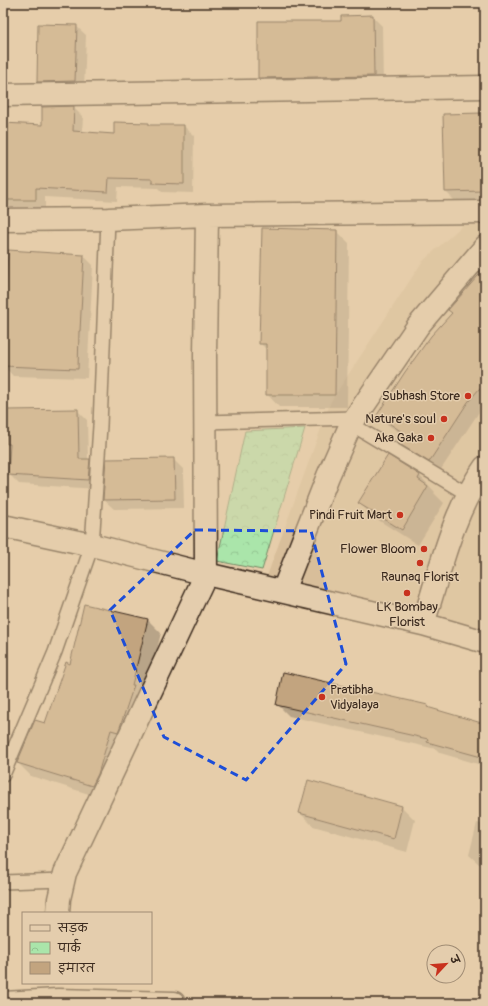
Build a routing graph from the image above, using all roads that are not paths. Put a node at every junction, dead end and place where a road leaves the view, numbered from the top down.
1 (485, 86) edge
2 (3, 95) edge
3 (485, 212) edge
4 (207, 215) junction
5 (108, 219) junction
6 (3, 220) edge
7 (485, 247) edge
8 (353, 421) junction
9 (205, 422) junction
10 (485, 467) edge
11 (477, 499) edge
12 (3, 526) edge
13 (92, 545) junction
14 (206, 574) junction
15 (283, 591) junction
16 (423, 624) junction
17 (485, 642) edge
18 (3, 775) edge
19 (63, 880) junction
20 (3, 882) edge
21 (58, 912) edge
22 (58, 992) edge
23 (3, 1003) edge
24 (174, 1003) edge

1 - 2 street
3 - 4 street
4 - 5 street
4 - 9 street
5 - 6 street
5 - 13 lane
7 - 8 street
8 - 9 lane
8 - 11 lane
8 - 15 street
9 - 14 street
10 - 11 street
11 - 16 street
12 - 13 street
13 - 14 street
13 - 18 lane
14 - 15 street
14 - 19 street
15 - 16 street
16 - 17 street
19 - 20 lane
19 - 21 street
22 - 23 street
22 - 24 street

